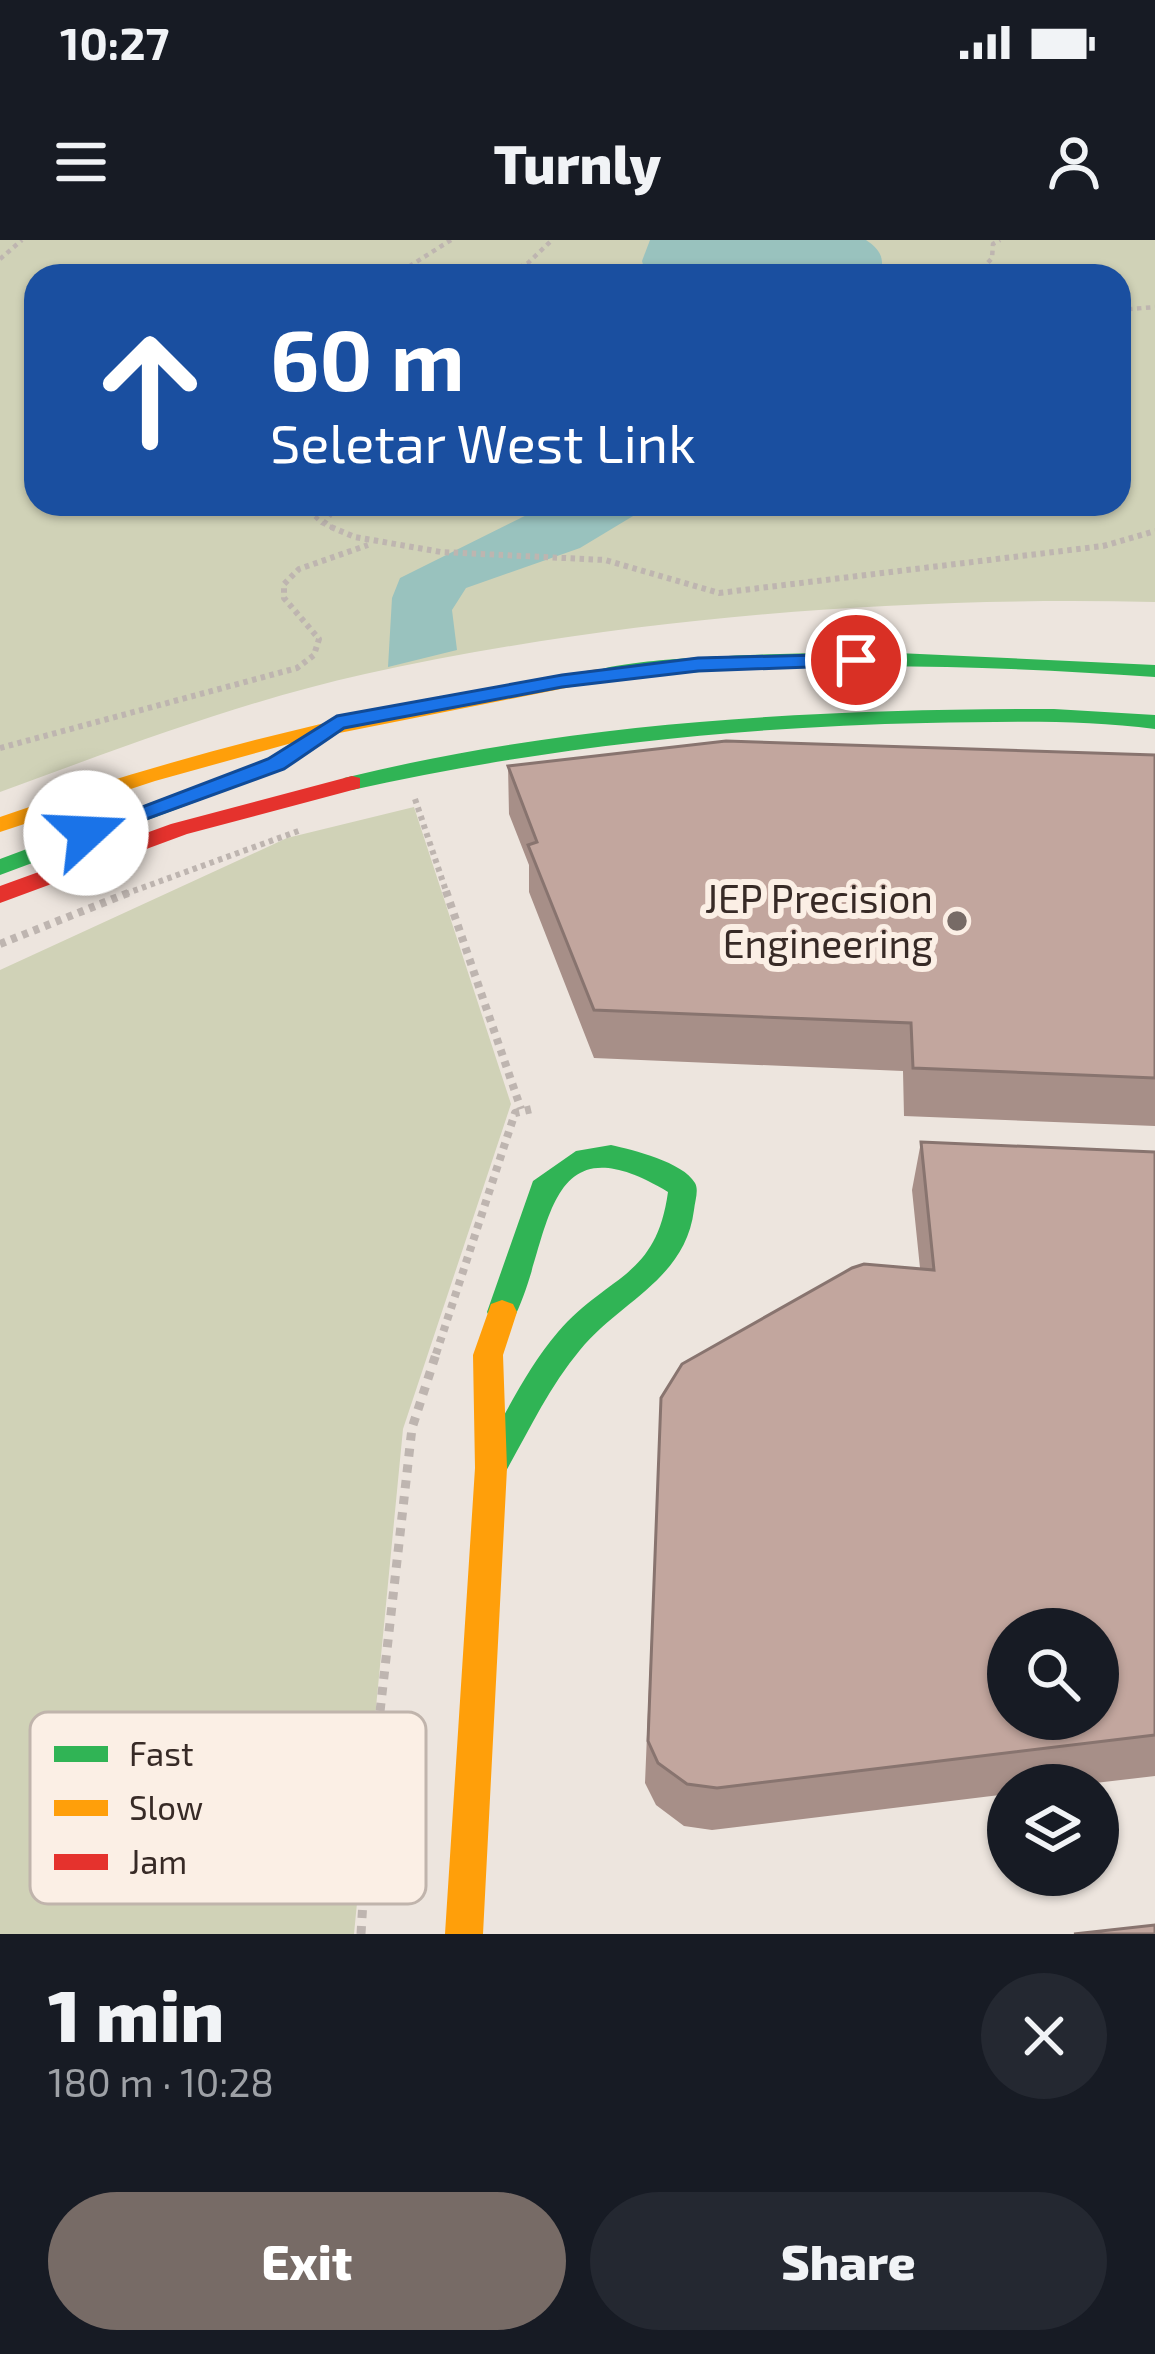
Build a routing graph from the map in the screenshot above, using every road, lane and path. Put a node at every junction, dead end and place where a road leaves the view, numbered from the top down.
1 (22, 240) edge
2 (451, 240) edge
3 (552, 240) edge
4 (1000, 240) edge
5 (0, 260) edge
6 (413, 264) edge
7 (526, 264) edge
8 (987, 264) edge
9 (309, 516) edge
10 (330, 516) edge
11 (324, 524) junction
12 (1155, 531) edge
13 (369, 544) junction
14 (1155, 670) edge
15 (1155, 722) edge
16 (337, 723) junction
17 (0, 748) edge
18 (436, 795) dead end
19 (0, 825) edge
20 (305, 829) dead end
21 (0, 867) edge
22 (0, 896) edge
23 (0, 944) edge
24 (491, 1468) junction
25 (380, 1712) edge
26 (363, 1904) edge
27 (361, 1934) edge
28 (464, 1934) edge

1 - 5 path
2 - 6 path
3 - 7 path
4 - 8 path
9 - 11 path
10 - 11 path
11 - 13 path
12 - 13 path
13 - 17 path
14 - 16 main road
15 - 22 main road
16 - 19 main road
16 - 21 main road
18 - 25 path
20 - 23 path
24 - 24 main road
24 - 28 main road
26 - 27 path

